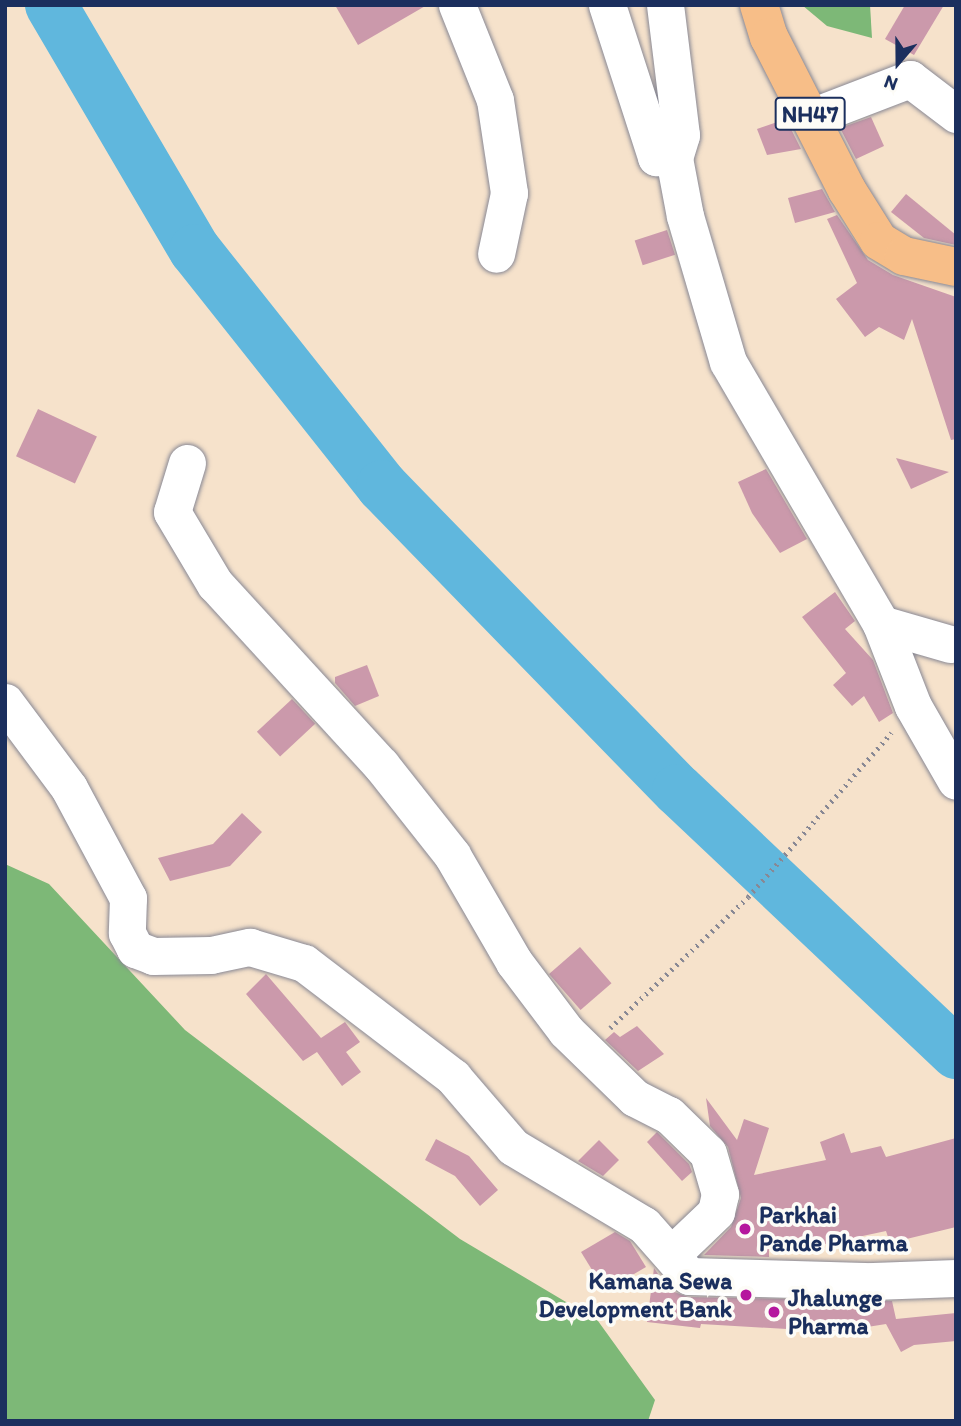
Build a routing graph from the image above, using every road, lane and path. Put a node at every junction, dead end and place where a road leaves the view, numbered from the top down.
1 (457, 5) edge
2 (607, 5) edge
3 (665, 5) edge
4 (759, 5) edge
5 (956, 114) edge
6 (811, 117) junction
7 (674, 158) junction
8 (496, 254) dead end
9 (956, 267) edge
10 (187, 463) dead end
11 (881, 624) junction
12 (950, 644) dead end
13 (5, 702) edge
14 (898, 724) dead end
15 (956, 781) edge
16 (606, 1031) dead end
17 (671, 1255) junction
18 (956, 1278) edge

1 - 8 street
2 - 7 street
3 - 7 street
4 - 6 highway, NH47
5 - 6 street
6 - 9 highway, NH47
7 - 11 street
10 - 17 street
11 - 12 street
11 - 15 street
13 - 17 street
14 - 16 path
17 - 18 street

